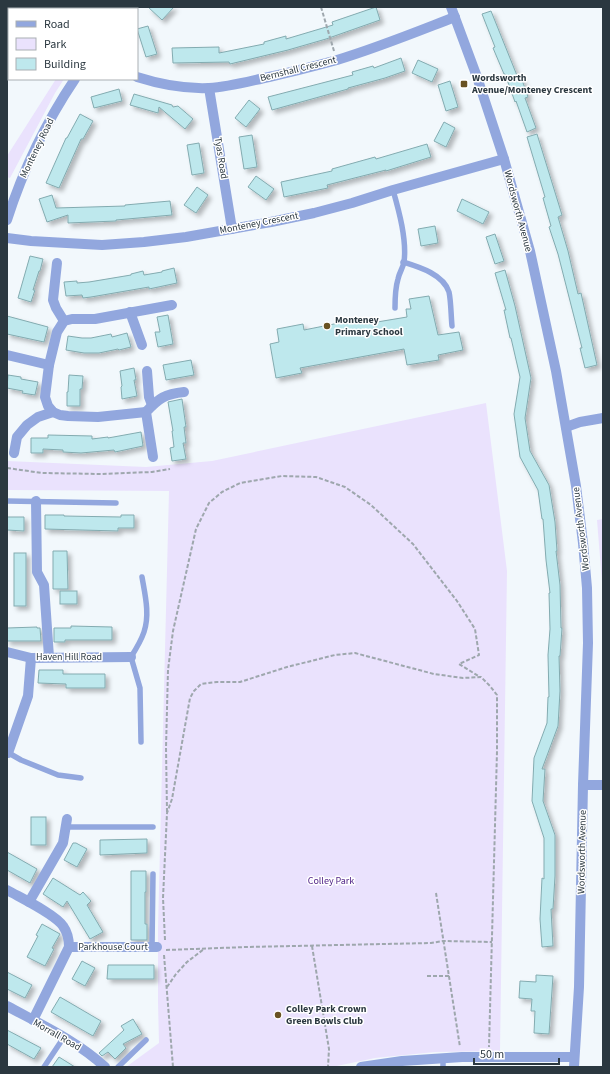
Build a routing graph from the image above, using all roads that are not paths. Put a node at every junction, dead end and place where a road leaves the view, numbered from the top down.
1 (451, 7) edge
2 (454, 17) junction
3 (138, 77) edge
4 (74, 80) edge
5 (209, 88) junction
6 (504, 159) junction
7 (393, 190) junction
8 (7, 220) edge
9 (232, 229) junction
10 (7, 238) edge
11 (404, 262) junction
12 (57, 263) dead end
13 (172, 305) dead end
14 (395, 308) dead end
15 (130, 312) junction
16 (64, 321) junction
17 (452, 326) dead end
18 (142, 345) dead end
19 (7, 354) edge
20 (49, 365) junction
21 (147, 371) dead end
22 (184, 392) dead end
23 (149, 409) junction
24 (52, 412) junction
25 (603, 418) edge
26 (566, 427) junction
27 (14, 452) dead end
28 (153, 458) dead end
29 (7, 501) edge
30 (36, 501) junction
31 (116, 503) dead end
32 (142, 577) dead end
33 (7, 652) edge
34 (48, 657) junction
35 (131, 657) junction
36 (31, 658) junction
37 (141, 742) dead end
38 (7, 752) edge
39 (81, 778) dead end
40 (583, 785) junction
41 (603, 785) edge
42 (67, 823) joint
43 (153, 827) dead end
44 (153, 874) dead end
45 (7, 890) edge
46 (29, 902) junction
47 (69, 947) junction
48 (160, 947) joint
49 (7, 1006) edge
50 (33, 1020) junction
51 (64, 1037) junction
52 (146, 1040) dead end
53 (443, 1062) edge
54 (574, 1062) edge
55 (44, 1067) edge
56 (105, 1067) edge
57 (118, 1067) edge
58 (361, 1067) edge

1 - 2 street, Wordsworth Avenue
2 - 5 street, Bernshall Crescent
2 - 6 street, Wordsworth Avenue
3 - 5 street, Bernshall Crescent
4 - 8 street, Monteney Road
5 - 9 street, Tyas Road
6 - 7 street, Monteney Crescent
6 - 26 street, Wordsworth Avenue
7 - 9 street, Monteney Crescent
7 - 11 lane
9 - 10 street, Monteney Crescent
11 - 14 lane
11 - 17 lane
12 - 16 street
13 - 15 street
15 - 16 street
15 - 18 street
16 - 20 street
19 - 20 street
20 - 24 street
21 - 23 street
22 - 23 street
23 - 24 street
23 - 28 street
24 - 27 street
25 - 26 street
26 - 40 street, Wordsworth Avenue
29 - 30 lane
30 - 31 lane
30 - 34 street
32 - 35 lane
33 - 36 street, Haven Hill Road
34 - 35 street, Haven Hill Road
34 - 36 street, Haven Hill Road
35 - 37 lane
36 - 38 street
38 - 39 lane
40 - 41 street
40 - 54 street, Wordsworth Avenue
42 - 43 lane
42 - 46 street
44 - 48 lane
45 - 46 street
46 - 47 street
47 - 48 street, Parkhouse Court
47 - 50 street
49 - 50 street, Morrall Road
50 - 51 street, Morrall Road
51 - 55 lane
51 - 56 street, Morrall Road
52 - 57 lane
53 - 54 street
53 - 58 street

